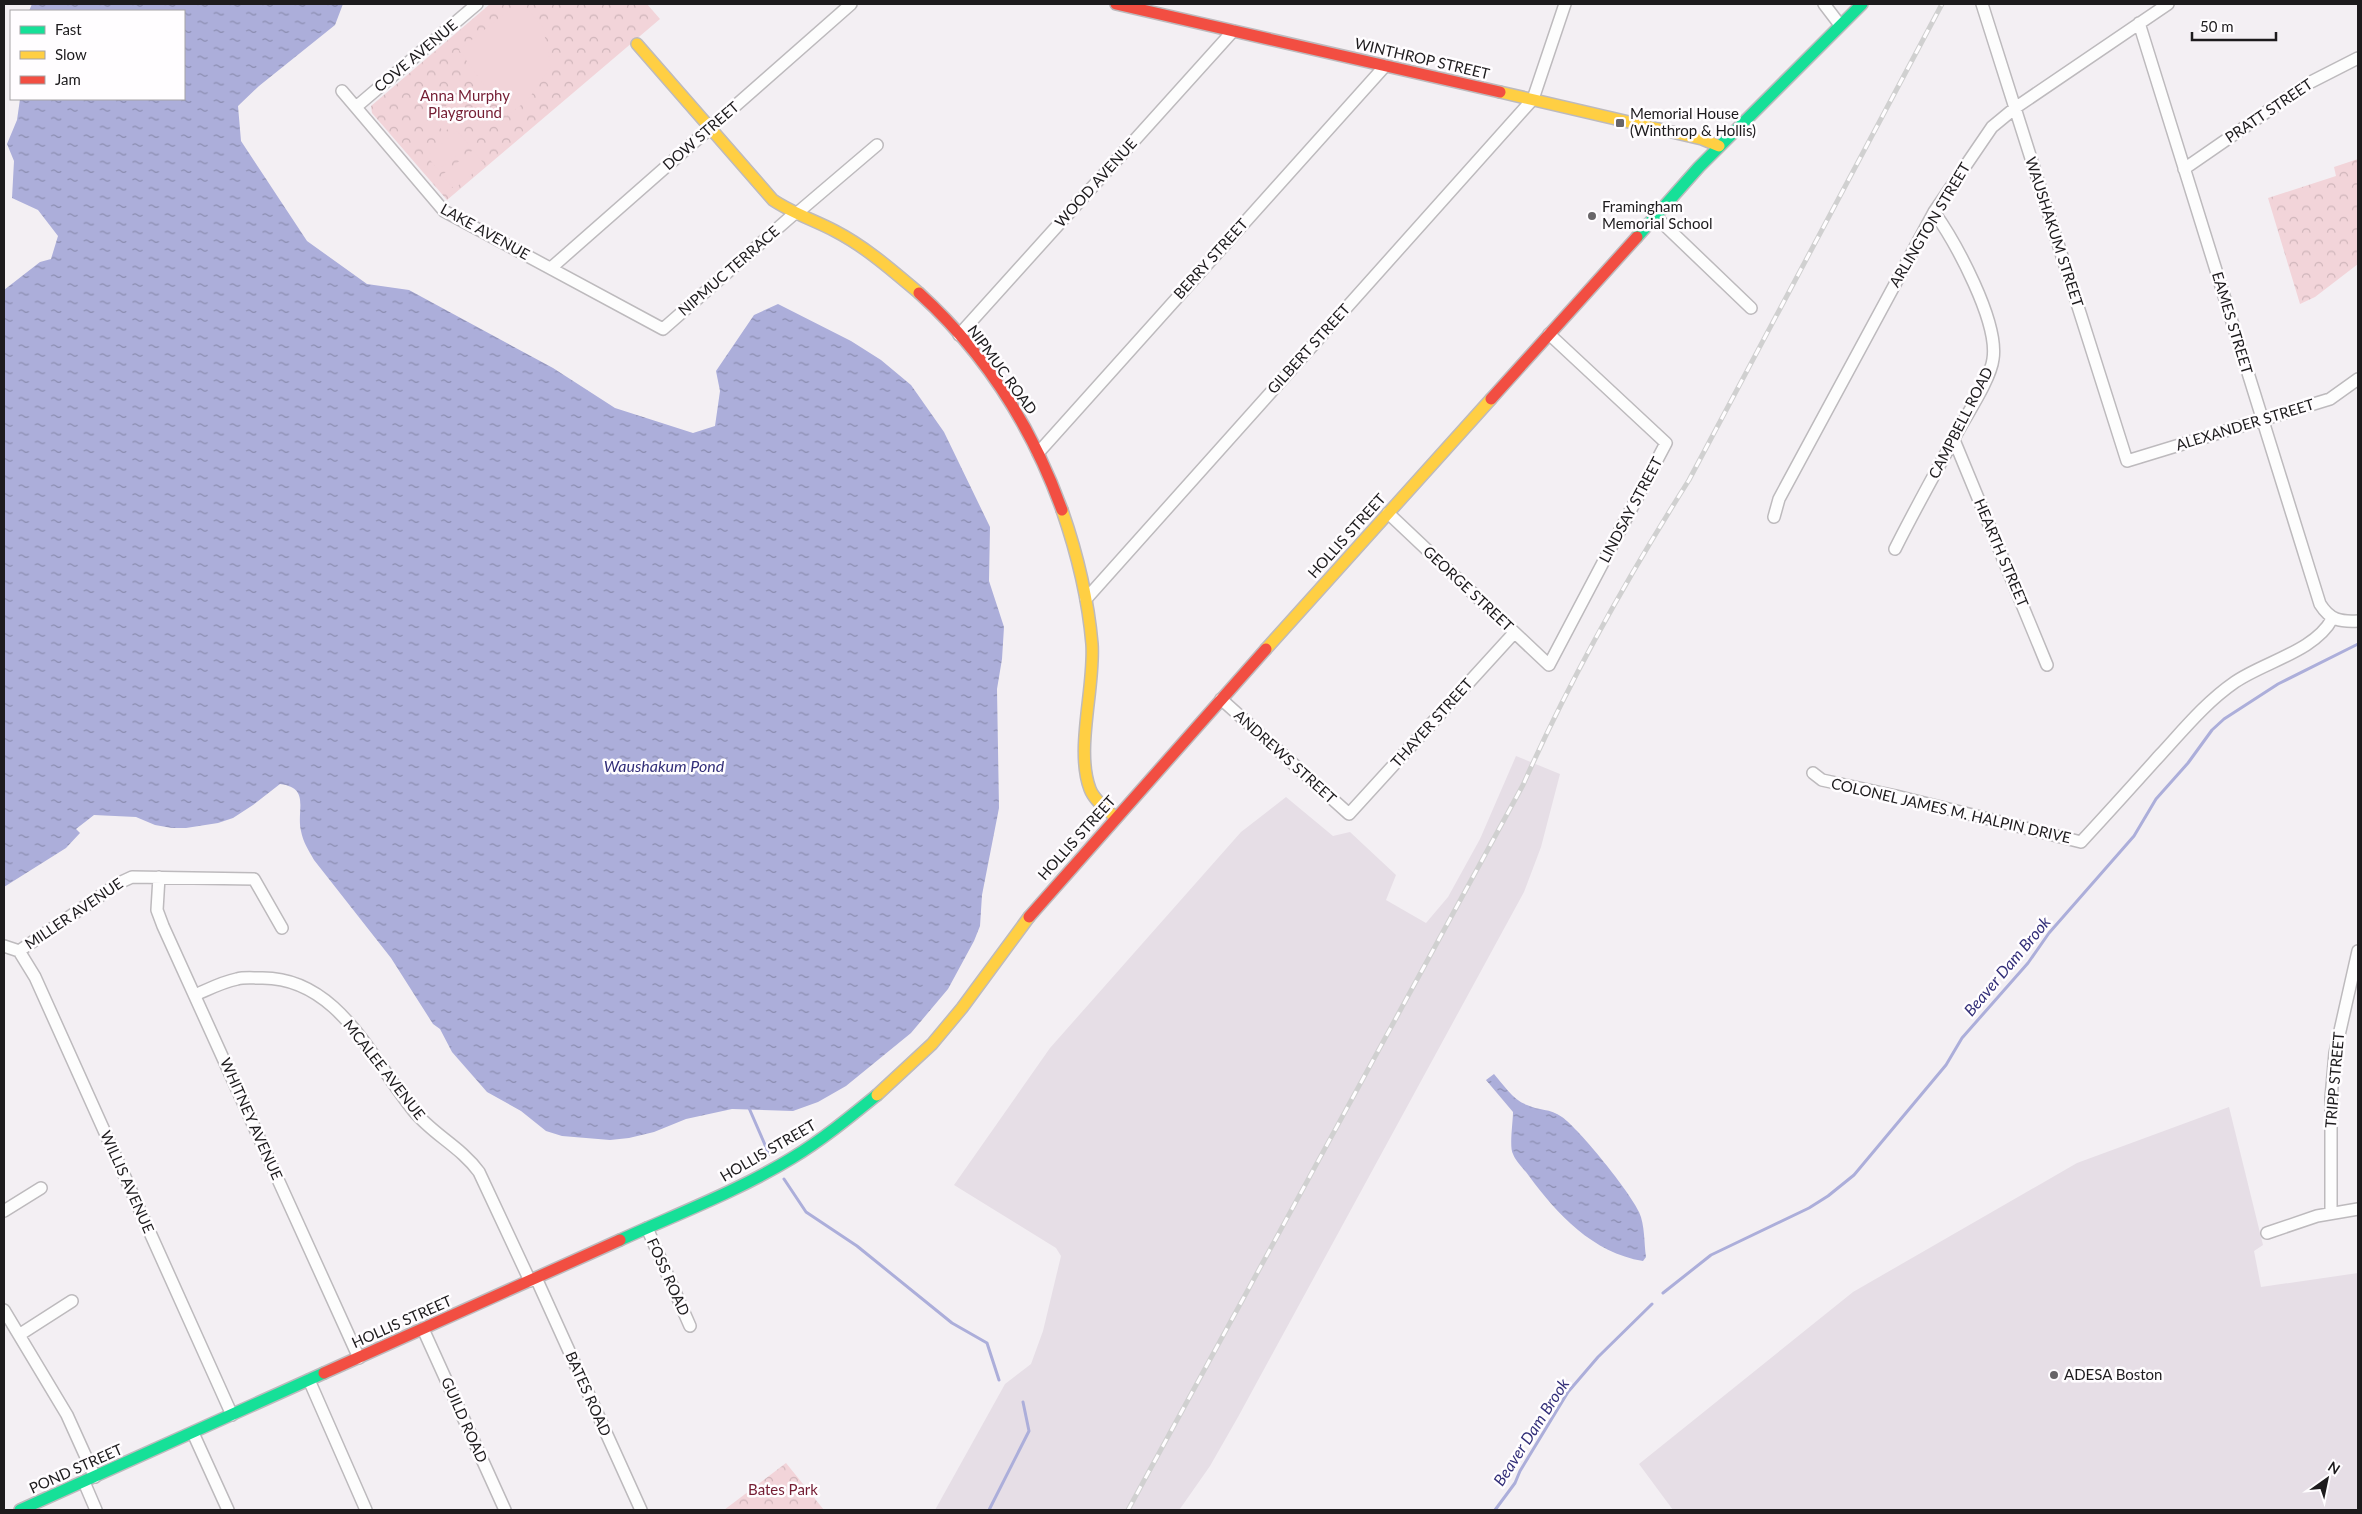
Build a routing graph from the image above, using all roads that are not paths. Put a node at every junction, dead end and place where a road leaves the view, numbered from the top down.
1 (477, 4) edge
2 (851, 4) edge
3 (1116, 4) edge
4 (1565, 4) edge
5 (1824, 4) edge
6 (1862, 4) edge
7 (1982, 4) edge
8 (2168, 4) edge
9 (2139, 24) junction
10 (1840, 25) junction
11 (1233, 31) junction
12 (637, 44) dead end
13 (2358, 58) edge
14 (1385, 66) junction
15 (342, 91) dead end
16 (1533, 99) junction
17 (356, 108) junction
18 (2015, 108) junction
19 (709, 128) junction
20 (877, 145) dead end
21 (1719, 146) junction
22 (2184, 169) junction
23 (1934, 212) junction
24 (795, 214) junction
25 (1654, 216) junction
26 (551, 268) junction
27 (1751, 308) dead end
28 (664, 329) joint
29 (959, 334) junction
30 (1549, 334) junction
31 (2358, 379) edge
32 (2262, 421) junction
33 (1954, 440) junction
34 (1038, 453) junction
35 (2126, 461) joint
36 (1388, 513) junction
37 (1774, 517) dead end
38 (1895, 548) dead end
39 (1086, 599) junction
40 (2332, 619) junction
41 (2358, 621) edge
42 (1514, 632) junction
43 (1549, 665) joint
44 (2047, 665) dead end
45 (1220, 699) junction
46 (1813, 773) dead end
47 (1349, 814) joint
48 (1115, 817) junction
49 (158, 877) junction
50 (282, 928) dead end
51 (4, 946) edge
52 (2358, 950) edge
53 (19, 951) junction
54 (195, 995) junction
55 (41, 1188) dead end
56 (2358, 1209) edge
57 (4, 1211) edge
58 (2331, 1212) junction
59 (647, 1228) junction
60 (2268, 1233) dead end
61 (533, 1280) junction
62 (72, 1301) dead end
63 (4, 1310) edge
64 (690, 1326) dead end
65 (423, 1329) junction
66 (19, 1335) junction
67 (358, 1358) junction
68 (309, 1380) junction
69 (232, 1415) junction
70 (193, 1433) junction
71 (144, 1455) joint
72 (89, 1479) junction
73 (20, 1510) edge
74 (96, 1510) edge
75 (228, 1510) edge
76 (366, 1510) edge
77 (505, 1510) edge
78 (641, 1510) edge

1 - 17 street, COVE AVENUE
2 - 19 street, DOW STREET
3 - 11 main road, WINTHROP STREET
4 - 16 street
5 - 10 street
6 - 10 main road, HOLLIS STREET
7 - 18 street, WAUSHAKUM STREET
8 - 9 street, ARLINGTON STREET
9 - 18 street, ARLINGTON STREET
9 - 22 street, EAMES STREET
10 - 21 main road, HOLLIS STREET
11 - 14 main road, WINTHROP STREET
11 - 29 street, WOOD AVENUE
12 - 19 main road, NIPMUC ROAD
13 - 22 street, PRATT STREET
14 - 16 main road, WINTHROP STREET
14 - 34 street, BERRY STREET
15 - 17 street, LAKE AVENUE
16 - 21 main road, WINTHROP STREET
16 - 39 street, GILBERT STREET
17 - 26 street, LAKE AVENUE
18 - 23 street, ARLINGTON STREET
18 - 35 street, WAUSHAKUM STREET
19 - 24 main road, NIPMUC ROAD
19 - 26 street, DOW STREET
20 - 24 street, NIPMUC TERRACE
21 - 25 main road, HOLLIS STREET
22 - 32 street, EAMES STREET
23 - 33 street, CAMPBELL ROAD
23 - 37 street, ARLINGTON STREET
24 - 28 street, NIPMUC TERRACE
24 - 29 main road, NIPMUC ROAD
25 - 27 street
25 - 30 main road, HOLLIS STREET
26 - 28 street, LAKE AVENUE
29 - 34 main road, NIPMUC ROAD
30 - 36 main road, HOLLIS STREET
30 - 43 street, LINDSAY STREET
31 - 32 street, ALEXANDER STREET
32 - 35 street, ALEXANDER STREET
32 - 40 street, EAMES STREET
33 - 38 street, CAMPBELL ROAD
33 - 44 street, HEARTH STREET
34 - 39 main road, NIPMUC ROAD
36 - 42 street, GEORGE STREET
36 - 45 main road, HOLLIS STREET
39 - 48 main road, NIPMUC ROAD
40 - 41 street
40 - 46 street, COLONEL JAMES M. HALPIN DRIVE
42 - 43 street, GEORGE STREET
42 - 47 street, THAYER STREET
45 - 47 street, ANDREWS STREET
45 - 48 main road, HOLLIS STREET
48 - 59 main road, HOLLIS STREET
49 - 50 street, MILLER AVENUE
49 - 53 street, MILLER AVENUE
49 - 54 street, WHITNEY AVENUE
51 - 53 street
52 - 58 street, TRIPP STREET
53 - 69 street, WILLIS AVENUE
54 - 61 street, MCALEE AVENUE
54 - 67 street, WHITNEY AVENUE
55 - 57 street
56 - 58 street
58 - 60 street
59 - 61 main road, HOLLIS STREET
59 - 64 street, FOSS ROAD
61 - 65 main road, HOLLIS STREET
61 - 78 street, BATES ROAD
62 - 66 street
63 - 66 street
65 - 67 main road, HOLLIS STREET
65 - 77 street, GUILD ROAD
66 - 72 street
67 - 68 main road, HOLLIS STREET
68 - 69 main road, HOLLIS STREET
68 - 76 street
69 - 70 main road, HOLLIS STREET
70 - 71 main road, HOLLIS STREET
70 - 75 street
71 - 72 main road, POND STREET
72 - 73 main road, POND STREET
72 - 74 street

